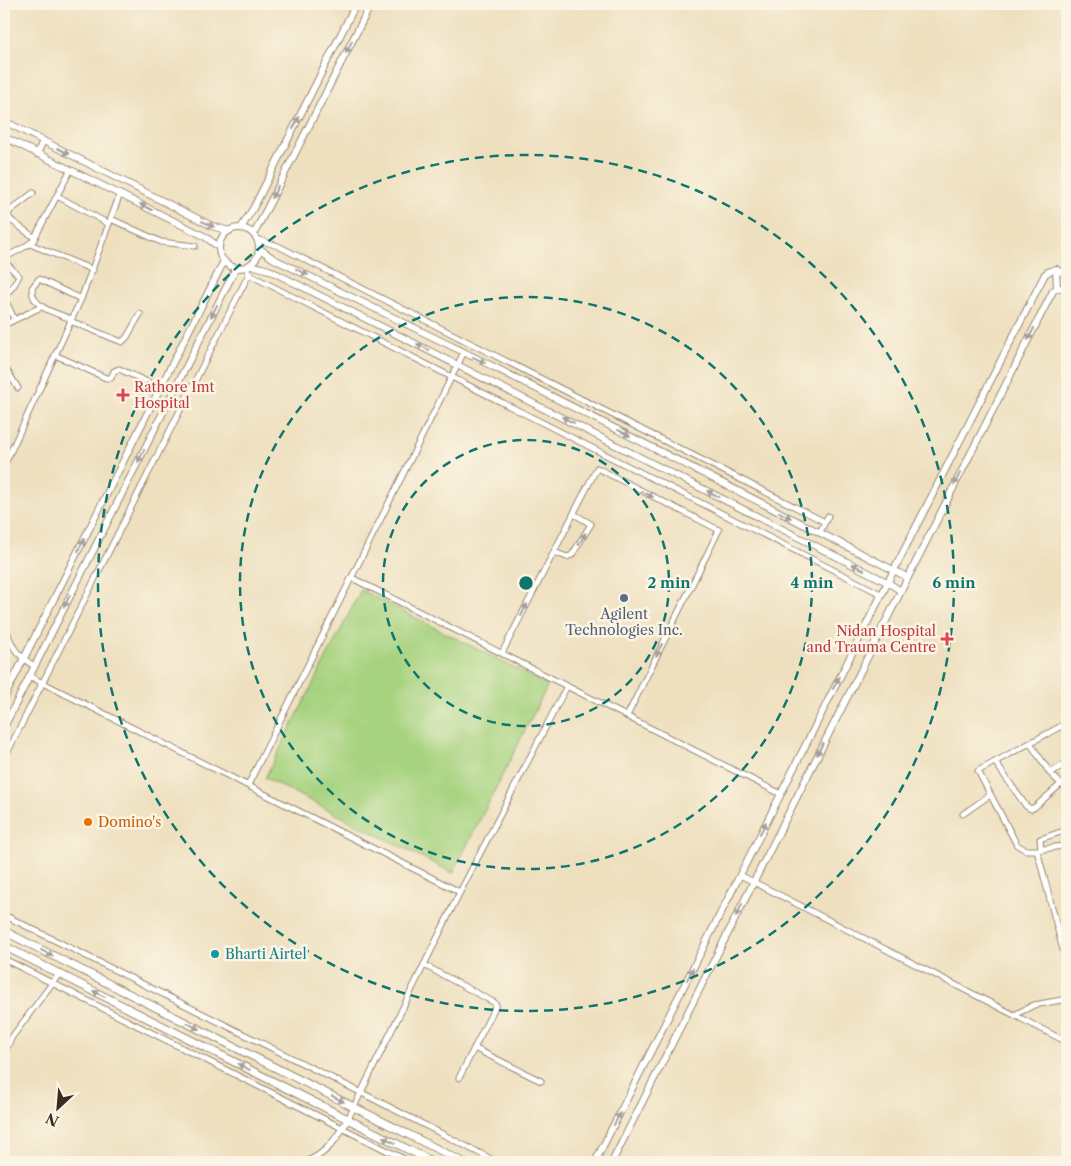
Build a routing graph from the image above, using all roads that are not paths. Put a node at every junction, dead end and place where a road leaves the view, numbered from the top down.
1 (356, 4) edge
2 (371, 4) edge
3 (4, 121) edge
4 (4, 137) edge
5 (44, 141) junction
6 (37, 154) junction
7 (70, 171) junction
8 (33, 194) dead end
9 (120, 194) junction
10 (56, 196) junction
11 (5, 212) edge
12 (110, 221) junction
13 (241, 228) junction
14 (229, 231) junction
15 (256, 237) junction
16 (36, 238) junction
17 (30, 244) junction
18 (195, 246) dead end
19 (219, 247) junction
20 (260, 249) junction
21 (4, 260) edge
22 (224, 261) junction
23 (236, 268) junction
24 (249, 268) junction
25 (1056, 269) junction
26 (93, 270) junction
27 (1067, 274) edge
28 (1057, 288) junction
29 (1067, 291) edge
30 (4, 297) edge
31 (81, 298) junction
32 (41, 307) junction
33 (140, 314) dead end
34 (14, 319) junction
35 (71, 320) junction
36 (4, 325) edge
37 (464, 352) junction
38 (54, 355) junction
39 (458, 364) junction
40 (4, 366) edge
41 (452, 377) junction
42 (152, 384) dead end
43 (18, 388) dead end
44 (4, 466) edge
45 (766, 493) junction
46 (761, 503) junction
47 (574, 514) junction
48 (828, 516) dead end
49 (824, 522) junction
50 (820, 532) junction
51 (554, 552) junction
52 (894, 570) junction
53 (908, 577) junction
54 (352, 578) junction
55 (887, 582) junction
56 (901, 591) junction
57 (881, 594) junction
58 (4, 623) edge
59 (502, 653) junction
60 (24, 659) junction
61 (34, 666) junction
62 (29, 676) junction
63 (42, 682) junction
64 (567, 686) junction
65 (4, 698) edge
66 (626, 716) junction
67 (1067, 723) edge
68 (4, 727) edge
69 (1030, 743) junction
70 (4, 759) edge
71 (995, 762) junction
72 (1067, 763) edge
73 (1050, 773) junction
74 (1061, 784) junction
75 (248, 785) junction
76 (1067, 788) edge
77 (781, 794) junction
78 (990, 795) junction
79 (963, 814) dead end
80 (1067, 830) edge
81 (1067, 845) edge
82 (1039, 849) junction
83 (740, 874) junction
84 (753, 882) junction
85 (460, 892) junction
86 (4, 915) edge
87 (4, 931) edge
88 (4, 946) edge
89 (4, 959) edge
90 (1067, 964) edge
91 (424, 965) junction
92 (59, 974) junction
93 (52, 984) junction
94 (1067, 999) edge
95 (1014, 1015) junction
96 (1067, 1042) edge
97 (474, 1048) junction
98 (4, 1053) edge
99 (459, 1078) dead end
100 (541, 1081) dead end
101 (360, 1092) junction
102 (354, 1107) junction
103 (348, 1119) junction
104 (342, 1129) junction
105 (306, 1162) edge
106 (410, 1162) edge
107 (433, 1162) edge
108 (463, 1162) edge
109 (497, 1162) edge
110 (595, 1162) edge
111 (612, 1162) edge

13 -> 1 street
2 -> 15 street
3 - 5 street
4 - 6 street
5 - 6 street
5 -> 14 street
6 - 7 street
7 - 9 street
7 - 10 street
8 - 11 street
9 - 12 street
19 -> 9 street
10 - 12 street
10 - 16 street
11 - 16 street
12 - 18 street
12 - 26 street
13 - 14 street
13 - 15 street
14 - 19 street
15 - 20 street
15 - 45 street
16 - 17 street
17 - 21 street
17 - 26 street
19 - 22 street
20 - 24 street
20 -> 37 street
21 - 30 street
22 - 23 street
60 -> 22 street
23 - 24 street
23 -> 61 street
39 -> 24 street
24 - 41 street
24 - 63 street
25 - 27 street
25 - 28 street
25 - 52 street
26 - 31 street
28 - 29 street
28 -> 53 street
30 - 34 street
31 - 32 street
31 - 35 street
32 - 34 street
32 - 35 street
33 - 35 street
34 - 36 street
35 - 38 street
37 - 39 street
37 -> 46 street
38 - 42 street
38 - 44 street
39 - 41 street
55 -> 39 street
40 - 43 street
41 - 54 street
41 - 57 street
45 - 46 street
45 - 49 street
46 -> 50 street
47 - 51 street
51 -> 47 street
47 -> 66 street
48 - 49 street
49 - 50 street
50 - 52 street
59 -> 51 street
52 - 53 street
52 - 55 street
53 - 56 street
54 - 59 street
54 - 75 street
55 - 56 street
55 - 57 street
56 -> 84 street
77 -> 57 street
58 - 60 street
59 - 64 street
60 - 61 street
60 - 65 street
61 - 62 street
62 - 63 street
62 - 68 street
63 - 70 street
63 - 75 street
64 - 66 street
64 - 85 street
66 - 77 street
67 - 69 street
69 - 71 street
69 - 73 street
71 - 74 street
71 - 78 street
72 - 73 street
73 - 74 street
74 - 76 street
75 - 85 street
83 -> 77 street
78 - 79 street
78 - 82 street
80 - 82 street
81 - 82 street
82 - 90 street
83 - 84 street
110 -> 83 street
84 - 95 street
84 -> 111 street
85 - 91 street
86 - 101 street
87 -> 102 main road
88 - 92 main road
89 - 93 street
91 - 97 street
91 - 101 street
92 - 93 street
103 -> 92 main road
93 - 98 street
93 - 104 street
94 - 95 street
95 - 96 street
97 - 99 street
97 - 100 street
101 - 102 street
101 - 109 street
102 - 103 street
102 - 108 main road
103 - 104 street
107 -> 103 main road
104 - 105 street
104 - 106 street

